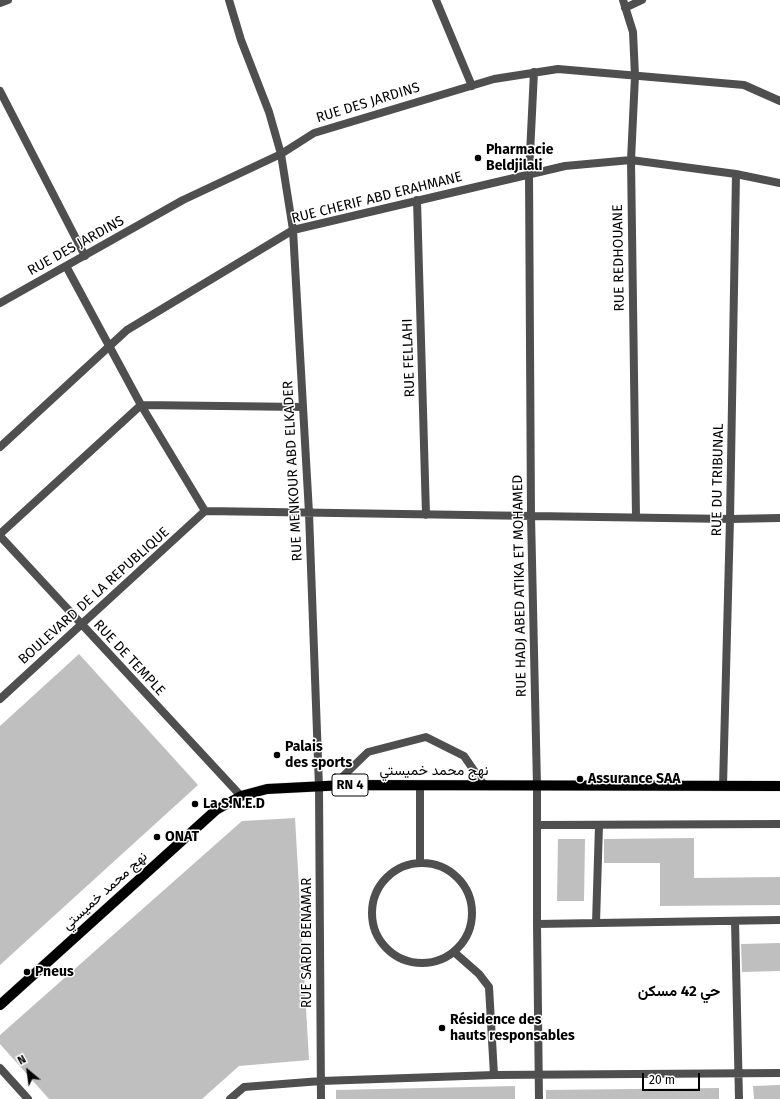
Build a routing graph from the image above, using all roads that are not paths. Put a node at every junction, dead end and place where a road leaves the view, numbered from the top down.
1 (8, 0) edge
2 (229, 0) edge
3 (436, 0) edge
4 (642, 0) edge
5 (0, 3) edge
6 (624, 4) edge
7 (534, 72) junction
8 (635, 76) junction
9 (472, 86) junction
10 (0, 91) edge
11 (780, 101) edge
12 (281, 154) junction
13 (631, 160) junction
14 (529, 174) junction
15 (736, 174) junction
16 (780, 183) edge
17 (417, 200) junction
18 (293, 230) junction
19 (84, 256) junction
20 (66, 266) junction
21 (0, 303) edge
22 (109, 346) junction
23 (141, 405) junction
24 (304, 407) junction
25 (0, 447) edge
26 (205, 512) junction
27 (309, 513) junction
28 (426, 514) junction
29 (531, 516) junction
30 (636, 517) junction
31 (780, 518) edge
32 (730, 519) junction
33 (0, 535) edge
34 (81, 625) junction
35 (0, 699) edge
36 (484, 785) junction
37 (333, 786) junction
38 (420, 786) junction
39 (537, 786) junction
40 (723, 786) junction
41 (780, 786) edge
42 (318, 787) junction
43 (240, 796) junction
44 (780, 824) edge
45 (537, 825) junction
46 (599, 825) junction
47 (420, 862) junction
48 (780, 920) edge
49 (735, 921) junction
50 (596, 923) junction
51 (536, 924) junction
52 (454, 952) junction
53 (0, 1005) edge
54 (0, 1068) edge
55 (739, 1073) junction
56 (780, 1073) edge
57 (494, 1074) junction
58 (540, 1075) junction
59 (321, 1081) junction
60 (28, 1099) edge
61 (230, 1099) edge
62 (321, 1099) edge
63 (539, 1099) edge
64 (739, 1099) edge

1 - 5 street
2 - 12 street, RUE MENKOUR ABD ELKADER
3 - 9 street
4 - 6 street
6 - 8 street, RUE REDHOUANE
7 - 8 street, RUE DES JARDINS
7 - 9 street, RUE DES JARDINS
7 - 14 street, RUE HADJ ABED ATIKA ET MOHAMED
8 - 11 street, RUE DES JARDINS
8 - 13 street, RUE REDHOUANE
9 - 12 street, RUE DES JARDINS
10 - 19 street
12 - 18 street, RUE MENKOUR ABD ELKADER
12 - 19 street, RUE DES JARDINS
13 - 14 street, RUE CHERIF ABD ERAHMANE
13 - 15 street, RUE CHERIF ABD ERAHMANE
13 - 30 street, RUE REDHOUANE
14 - 17 street, RUE CHERIF ABD ERAHMANE
14 - 29 street, RUE HADJ ABED ATIKA ET MOHAMED
15 - 16 street, RUE CHERIF ABD ERAHMANE
15 - 32 street, RUE DU TRIBUNAL
17 - 18 street, RUE CHERIF ABD ERAHMANE
17 - 28 street, RUE FELLAHI
18 - 22 street, RUE CHERIF ABD ERAHMANE
18 - 24 street, RUE MENKOUR ABD ELKADER
19 - 20 street, RUE DES JARDINS
20 - 21 street, RUE DES JARDINS
20 - 22 street
22 - 23 street
22 - 25 street, RUE CHERIF ABD ERAHMANE
23 - 24 street
23 - 26 street
23 - 33 street
24 - 27 street, RUE MENKOUR ABD ELKADER
26 - 27 street
26 - 34 street, BOULEVARD DE LA REPUBLIQUE
27 - 28 street
27 - 42 street, RUE MENKOUR ABD ELKADER
28 - 29 street
29 - 30 street
29 - 39 street, RUE HADJ ABED ATIKA ET MOHAMED
30 - 32 street
31 - 32 street
32 - 40 street, RUE DU TRIBUNAL
33 - 34 street, RUE DE TEMPLE
34 - 35 street, BOULEVARD DE LA REPUBLIQUE
34 - 43 street, RUE DE TEMPLE
36 - 37 street
36 - 38 main road, نهج محمد خميستي / RN 4
36 - 39 main road, نهج محمد خميستي / RN 4
37 - 38 main road, نهج محمد خميستي / RN 4
37 - 42 main road, نهج محمد خميستي / RN 4
38 - 47 street
39 - 40 main road, نهج محمد خميستي / RN 4
39 - 45 street, RUE HADJ ABED ATIKA ET MOHAMED
40 - 41 main road, نهج محمد خميستي / RN 4
42 - 43 main road, نهج محمد خميستي / RN 4
42 - 59 street, RUE SARDI BENAMAR
43 - 53 main road, نهج محمد خميستي / RN 4
44 - 46 street
45 - 46 street
45 - 51 street, RUE HADJ ABED ATIKA ET MOHAMED
46 - 50 street
47 - 52 street
47 - 52 street
48 - 49 street
49 - 50 street
49 - 55 street
50 - 51 street
51 - 58 street, RUE HADJ ABED ATIKA ET MOHAMED
52 - 57 street
54 - 60 street
55 - 56 street
55 - 58 street
55 - 64 street
57 - 58 street
57 - 59 street
58 - 63 street, RUE HADJ ABED ATIKA ET MOHAMED
59 - 61 street
59 - 62 street, RUE SARDI BENAMAR

